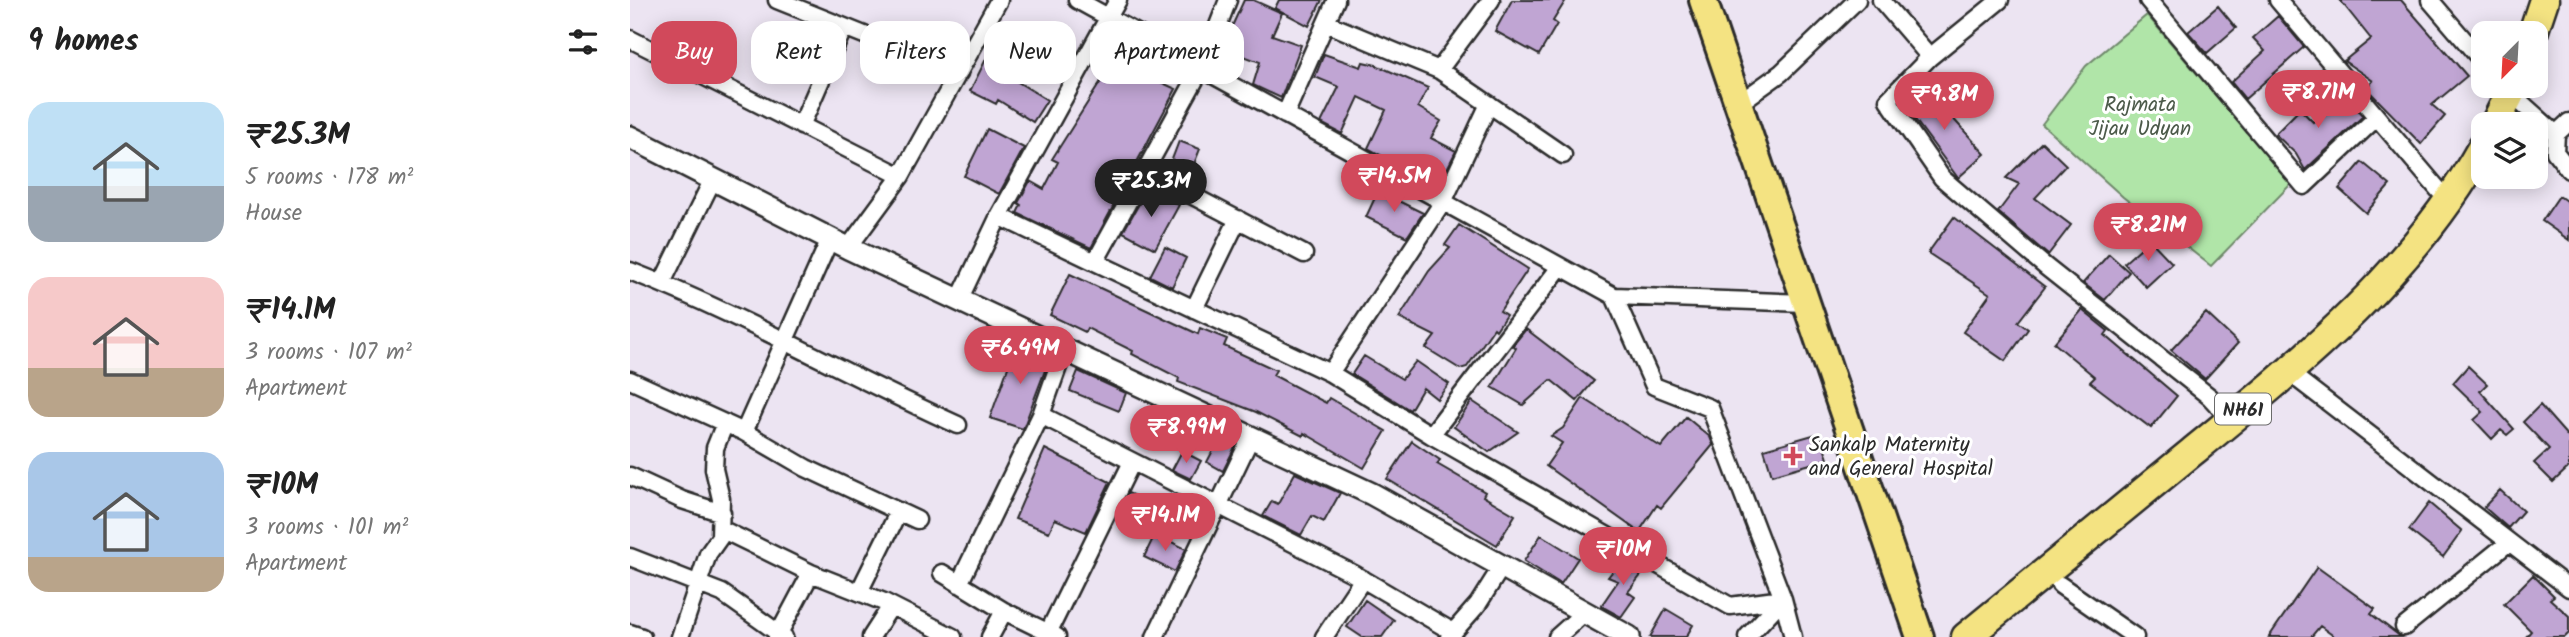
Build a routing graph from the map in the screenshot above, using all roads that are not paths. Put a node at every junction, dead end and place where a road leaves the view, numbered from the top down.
1 (778, 0) edge
2 (999, 0) edge
3 (1077, 0) edge
4 (1118, 0) edge
5 (1228, 0) edge
6 (1336, 0) edge
7 (1492, 0) edge
8 (1703, 0) edge
9 (1857, 0) edge
10 (1881, 0) edge
11 (2000, 0) edge
12 (2148, 0) edge
13 (2278, 0) edge
14 (2430, 0) edge
15 (2544, 0) edge
16 (1109, 18) junction
17 (829, 21) edge
18 (1114, 21) edge
19 (1220, 21) edge
20 (2537, 21) edge
21 (1326, 23) junction
22 (630, 39) edge
23 (2471, 48) edge
24 (970, 53) edge
25 (1930, 57) junction
26 (1439, 70) junction
27 (819, 84) edge
28 (953, 84) edge
29 (1193, 84) edge
30 (1228, 84) edge
31 (2518, 98) edge
32 (1489, 104) junction
33 (1738, 104) junction
34 (1284, 115) junction
35 (2377, 117) junction
36 (2569, 122) edge
37 (801, 126) junction
38 (2556, 134) junction
39 (630, 137) edge
40 (1563, 155) dead end
41 (2471, 165) edge
42 (2569, 170) edge
43 (1145, 171) junction
44 (901, 176) junction
45 (713, 179) junction
46 (2448, 201) junction
47 (1443, 202) junction
48 (999, 216) junction
49 (1238, 219) junction
50 (839, 244) junction
51 (1304, 254) dead end
52 (1095, 262) junction
53 (1560, 267) junction
54 (630, 271) edge
55 (662, 283) junction
56 (1614, 296) junction
57 (959, 300) junction
58 (1806, 303) junction
59 (1194, 309) junction
60 (785, 338) junction
61 (1064, 349) junction
62 (2287, 371) junction
63 (1330, 373) junction
64 (630, 380) edge
65 (1041, 415) junction
66 (2231, 420) junction
67 (725, 423) junction
68 (958, 425) dead end
69 (744, 432) junction
70 (1431, 435) junction
71 (1251, 437) junction
72 (1132, 462) junction
73 (630, 476) edge
74 (1219, 507) junction
75 (899, 512) junction
76 (917, 520) dead end
77 (721, 521) junction
78 (2508, 543) junction
79 (630, 557) edge
80 (1502, 566) junction
81 (811, 573) junction
82 (942, 573) dead end
83 (1363, 579) junction
84 (959, 583) junction
85 (699, 584) junction
86 (2060, 585) dead end
87 (2569, 588) edge
88 (859, 592) junction
89 (1783, 599) junction
90 (891, 606) junction
91 (1004, 611) junction
92 (1584, 612) junction
93 (2404, 626) dead end
94 (630, 633) edge
95 (1053, 635) edge
96 (1451, 635) edge
97 (780, 636) edge
98 (1917, 636) edge
99 (642, 637) edge
100 (680, 637) edge
101 (871, 637) edge
102 (953, 637) edge
103 (990, 637) edge
104 (1155, 637) edge
105 (1324, 637) edge
106 (1557, 637) edge
107 (1629, 637) edge
108 (1747, 637) edge
109 (1793, 637) edge
110 (1966, 637) edge
111 (2135, 637) edge

1 - 17 street
2 - 24 street
3 - 16 street
4 - 16 street
5 - 19 street
6 - 21 street
7 - 26 street
8 - 33 main road
9 - 33 street
10 - 25 street
11 - 25 street
12 - 35 street
13 - 35 street
14 - 23 street
15 - 20 highway
16 - 18 street
16 - 48 street
21 - 26 street
21 - 34 street
22 - 37 street
25 - 66 street
26 - 32 street
27 - 37 street
28 - 44 street
29 - 43 street
30 - 34 street
31 - 38 street
32 - 40 street
32 - 47 street
33 - 58 main road
34 - 47 street
35 - 46 street
36 - 38 street
37 - 44 street
38 - 42 street
39 - 45 street
41 - 46 highway, NH61
43 - 49 street
43 - 52 street
44 - 50 street
45 - 50 street
45 - 55 street
46 - 62 highway, NH61
47 - 53 street
47 - 63 street
48 - 52 street
48 - 57 street
49 - 51 street
49 - 59 street
50 - 57 street
50 - 60 street
52 - 59 street
53 - 56 street
53 - 70 street
54 - 55 street
55 - 60 street
56 - 58 street
56 - 89 street
57 - 61 street
58 - 98 main road
59 - 63 street
60 - 68 street
60 - 69 street
61 - 65 street
61 - 71 street
62 - 66 highway, NH61
62 - 78 street
63 - 70 street
64 - 67 street
65 - 72 street
65 - 84 street
66 - 110 highway, NH61
67 - 69 street
67 - 77 street
69 - 75 street
70 - 89 street
71 - 74 street
71 - 80 street
72 - 74 street
72 - 95 street
73 - 77 street
74 - 83 street
74 - 104 street
75 - 76 street
75 - 88 street
77 - 81 street
77 - 85 street
78 - 87 street
78 - 93 street
79 - 85 street
80 - 92 street
80 - 96 street
81 - 88 street
81 - 97 street
82 - 84 street
83 - 96 street
83 - 105 street
84 - 91 street
85 - 97 street
85 - 100 street
86 - 111 street
88 - 90 street
89 - 108 street
89 - 109 street
90 - 101 street
90 - 102 street
91 - 95 street
91 - 103 street
92 - 106 street
92 - 107 street
94 - 99 street

